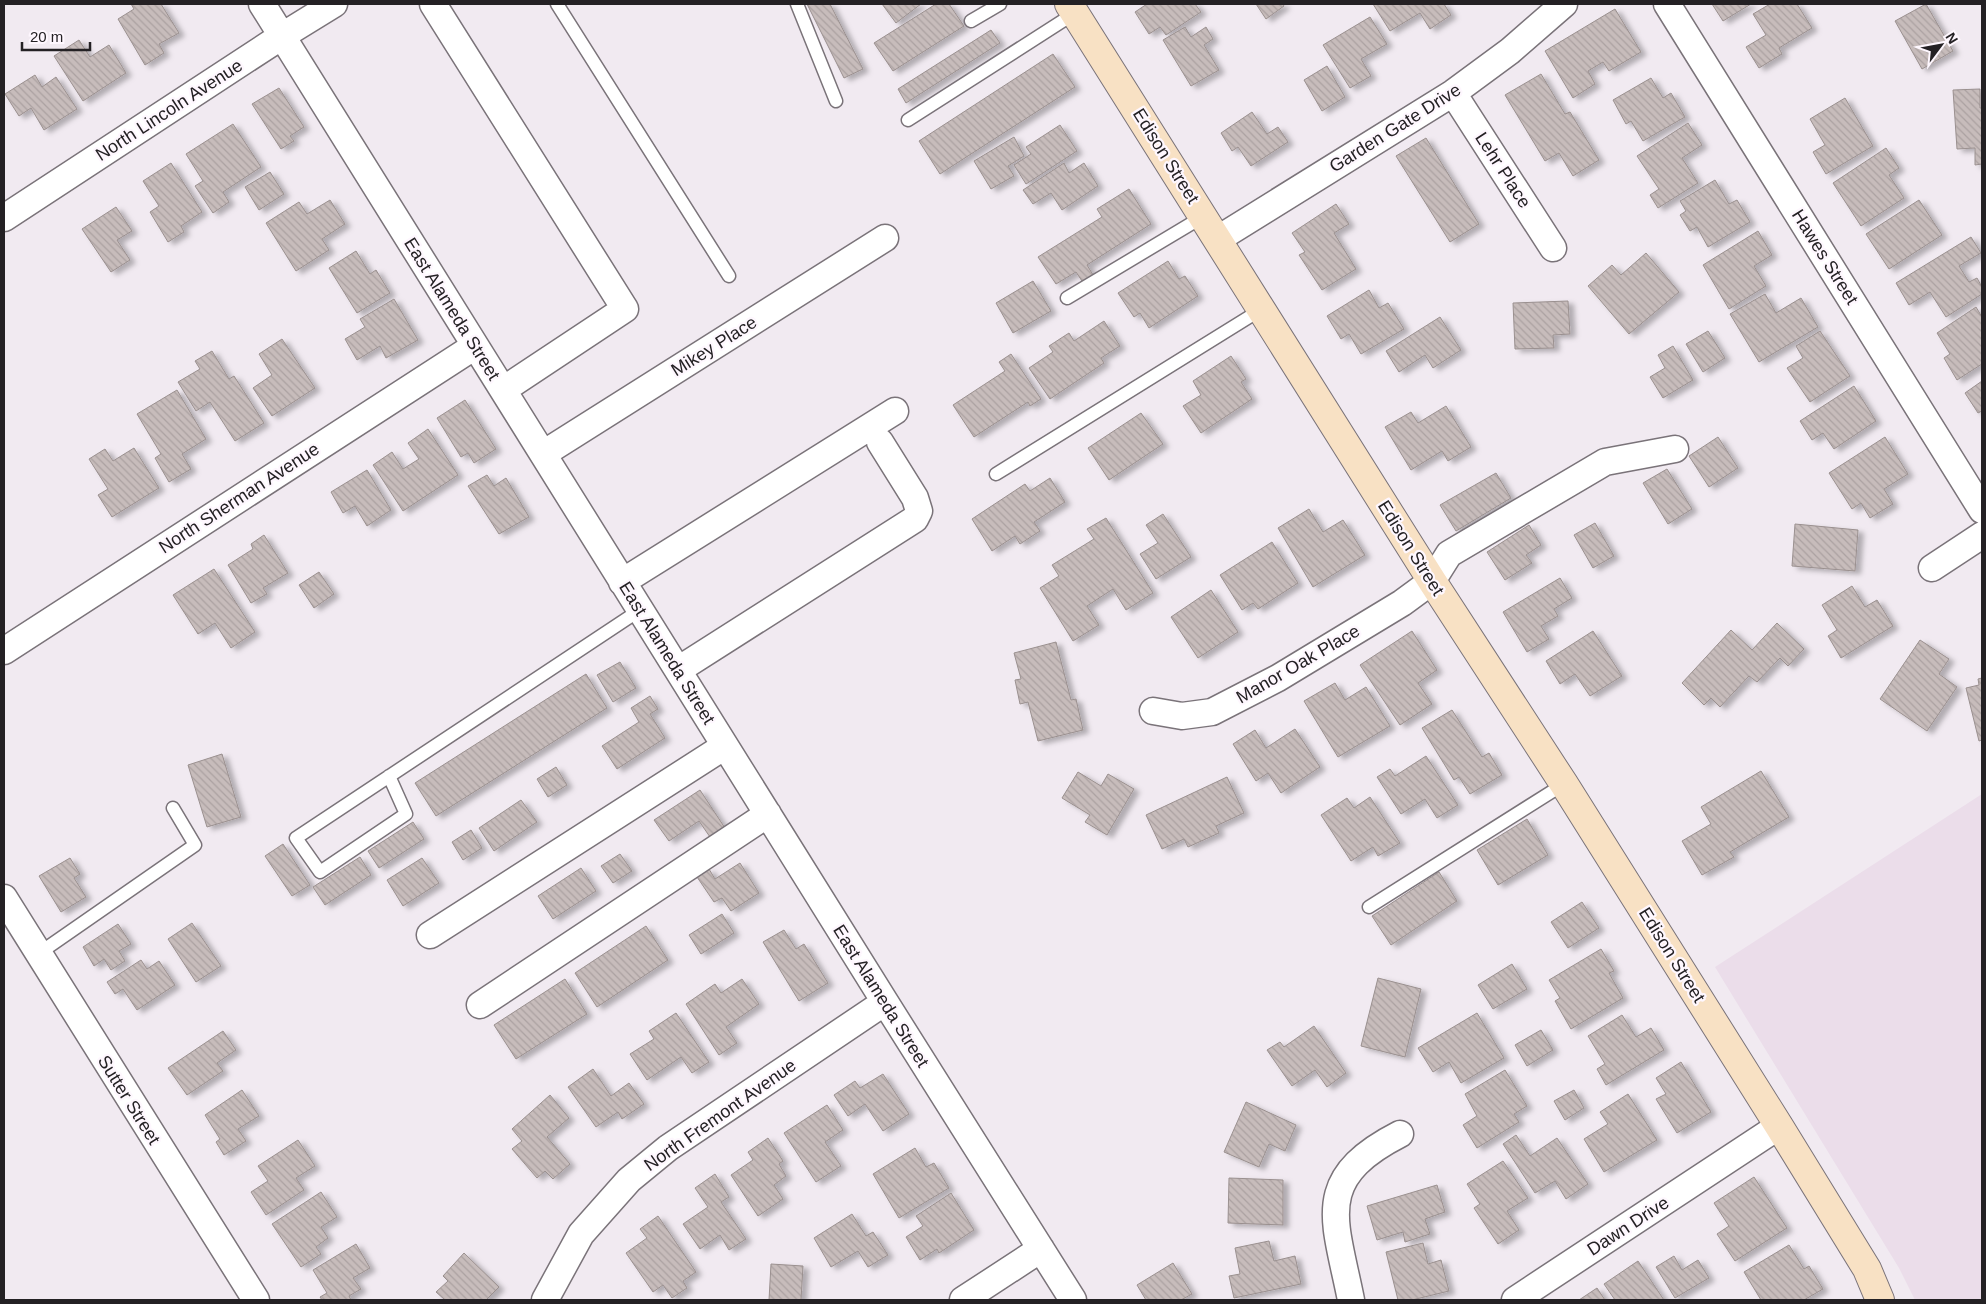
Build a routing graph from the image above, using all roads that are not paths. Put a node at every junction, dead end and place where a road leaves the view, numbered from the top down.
1 (262, 4) edge
2 (334, 4) edge
3 (433, 4) edge
4 (557, 4) edge
5 (797, 4) edge
6 (1000, 4) edge
7 (1564, 4) edge
8 (1667, 4) edge
9 (1072, 9) edge
10 (971, 21) dead end
11 (282, 36) junction
12 (1453, 93) junction
13 (836, 101) dead end
14 (908, 120) dead end
15 (4, 218) edge
16 (1211, 228) junction
17 (886, 238) dead end
18 (1553, 248) dead end
19 (729, 276) dead end
20 (1067, 298) dead end
21 (1262, 309) junction
22 (475, 346) junction
23 (503, 390) junction
24 (894, 411) dead end
25 (880, 442) dead end
26 (1675, 449) dead end
27 (543, 454) junction
28 (996, 474) dead end
29 (1982, 510) edge
30 (1982, 534) edge
31 (1932, 568) dead end
32 (1432, 581) junction
33 (622, 582) junction
34 (640, 610) junction
35 (4, 651) edge
36 (678, 670) junction
37 (1152, 711) dead end
38 (725, 746) junction
39 (389, 776) junction
40 (1564, 784) junction
41 (173, 808) dead end
42 (768, 814) junction
43 (1369, 907) dead end
44 (7, 910) edge
45 (430, 935) dead end
46 (38, 954) junction
47 (885, 1002) junction
48 (480, 1005) dead end
49 (1779, 1126) junction
50 (1400, 1134) dead end
51 (1041, 1250) junction
52 (256, 1300) edge
53 (545, 1300) edge
54 (963, 1300) edge
55 (1073, 1300) edge
56 (1351, 1300) edge
57 (1515, 1300) edge
58 (1880, 1300) edge

1 - 11 street, East Alameda Street
2 - 11 street, North Lincoln Avenue
3 - 23 street
4 - 19 lane
5 - 13 lane
6 - 10 lane
7 - 12 street, Garden Gate Drive
8 - 29 street, Hawes Street
9 - 14 lane
9 - 16 street, Edison Street
11 - 15 street, North Lincoln Avenue
11 - 22 street, East Alameda Street
12 - 16 street, Garden Gate Drive
12 - 18 street, Lehr Place
16 - 20 lane
16 - 21 street, Edison Street
17 - 27 street, Mikey Place
21 - 28 lane
21 - 32 street, Edison Street
22 - 23 street, East Alameda Street
22 - 35 street, North Sherman Avenue
23 - 27 street, East Alameda Street
24 - 33 street
25 - 36 street
26 - 32 street
27 - 33 street, East Alameda Street
30 - 31 street
32 - 37 street, Manor Oak Place
32 - 40 street, Edison Street
33 - 34 street, East Alameda Street
34 - 36 street, East Alameda Street
34 - 39 lane
36 - 38 street, East Alameda Street
38 - 42 street, East Alameda Street
38 - 45 street
39 - 39 lane
40 - 43 lane
40 - 49 street, Edison Street
41 - 46 lane
42 - 47 street, East Alameda Street
42 - 48 street
44 - 46 street, Sutter Street
46 - 52 street, Sutter Street
47 - 51 street, East Alameda Street
47 - 53 street, North Fremont Avenue
49 - 57 street, Dawn Drive
49 - 58 street, Edison Street
50 - 56 street
51 - 54 street
51 - 55 street, East Alameda Street

